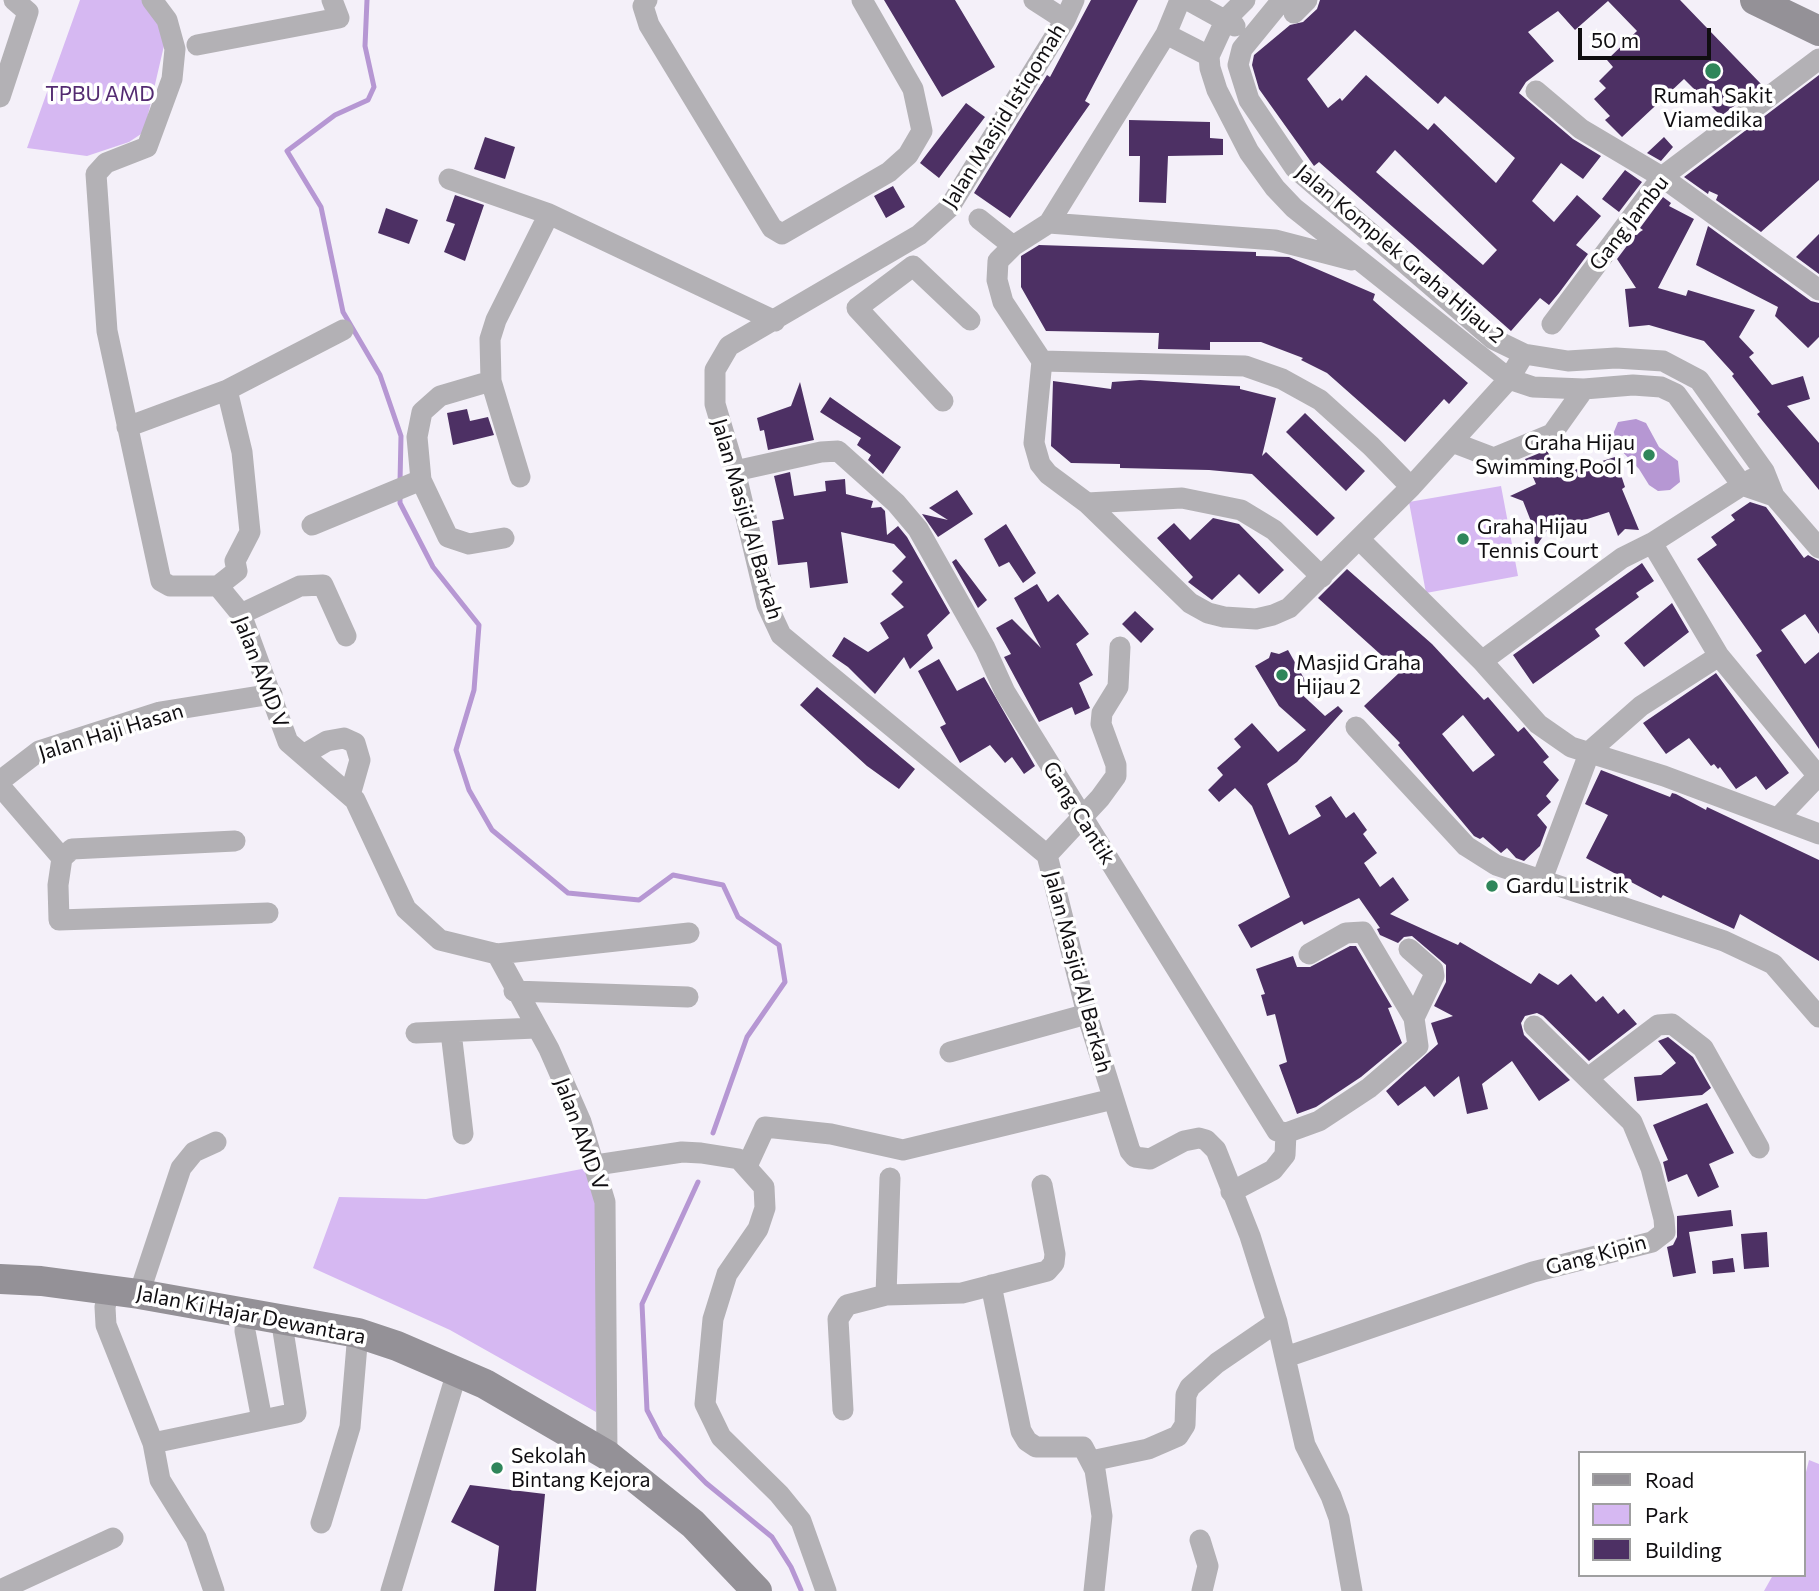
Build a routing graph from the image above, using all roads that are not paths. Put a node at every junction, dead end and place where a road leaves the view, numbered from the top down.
1 (14, 0) edge
2 (152, 0) edge
3 (332, 0) edge
4 (647, 0) edge
5 (862, 0) edge
6 (1034, 0) edge
7 (1074, 0) edge
8 (1180, 0) edge
9 (1188, 0) edge
10 (1245, 0) edge
11 (1755, 0) edge
12 (1294, 4) edge
13 (1226, 19) junction
14 (1065, 20) junction
15 (1819, 31) edge
16 (1166, 34) junction
17 (1251, 38) junction
18 (197, 46) dead end
19 (1209, 56) junction
20 (1819, 59) edge
21 (1536, 91) dead end
22 (0, 97) edge
23 (1662, 177) junction
24 (449, 179) dead end
25 (1294, 208) junction
26 (549, 214) junction
27 (979, 219) dead end
28 (1049, 223) junction
29 (1275, 240) junction
30 (1013, 246) junction
31 (1363, 264) junction
32 (863, 269) junction
33 (882, 289) junction
34 (1819, 290) edge
35 (819, 293) joint
36 (746, 308) junction
37 (780, 318) junction
38 (970, 320) dead end
39 (1552, 324) dead end
40 (343, 330) dead end
41 (750, 335) junction
42 (1524, 354) junction
43 (1042, 361) junction
44 (1509, 379) junction
45 (491, 382) junction
46 (227, 390) junction
47 (1584, 390) junction
48 (943, 401) dead end
49 (127, 426) junction
50 (1452, 442) junction
51 (735, 471) junction
52 (1764, 471) junction
53 (520, 477) dead end
54 (1742, 485) junction
55 (407, 486) junction
56 (1411, 487) junction
57 (1774, 496) junction
58 (1087, 503) junction
59 (312, 525) dead end
60 (504, 538) dead end
61 (1360, 540) junction
62 (1652, 543) junction
63 (1819, 548) edge
64 (1322, 577) junction
65 (218, 586) junction
66 (241, 614) junction
67 (346, 636) dead end
68 (1120, 647) dead end
69 (1719, 656) junction
70 (1482, 661) junction
71 (272, 694) junction
72 (1356, 727) dead end
73 (1590, 751) junction
74 (303, 755) junction
75 (1819, 777) edge
76 (0, 784) edge
77 (350, 795) junction
78 (1081, 816) junction
79 (1778, 818) junction
80 (1819, 834) edge
81 (234, 841) dead end
82 (1047, 855) junction
83 (62, 858) junction
84 (1542, 879) junction
85 (268, 913) dead end
86 (689, 933) dead end
87 (1409, 949) dead end
88 (497, 954) junction
89 (1309, 954) dead end
90 (514, 991) junction
91 (688, 997) dead end
92 (1087, 1014) junction
93 (1819, 1017) edge
94 (1414, 1018) junction
95 (1534, 1026) dead end
96 (536, 1028) junction
97 (451, 1032) junction
98 (416, 1033) dead end
99 (950, 1052) dead end
100 (1588, 1078) junction
101 (1112, 1099) junction
102 (1286, 1133) junction
103 (463, 1134) dead end
104 (216, 1142) dead end
105 (1759, 1148) dead end
106 (596, 1165) junction
107 (747, 1166) junction
108 (890, 1178) dead end
109 (1042, 1185) dead end
110 (1231, 1192) junction
111 (0, 1279) edge
112 (991, 1285) junction
113 (109, 1290) junction
114 (139, 1294) junction
115 (886, 1295) junction
116 (246, 1312) junction
117 (281, 1318) junction
118 (1277, 1322) junction
119 (358, 1333) junction
120 (1286, 1357) junction
121 (457, 1372) junction
122 (843, 1410) dead end
123 (262, 1420) junction
124 (153, 1443) junction
125 (607, 1455) junction
126 (1090, 1458) junction
127 (321, 1523) dead end
128 (113, 1538) dead end
129 (1200, 1540) dead end
130 (0, 1590) edge
131 (214, 1591) edge
132 (391, 1591) edge
133 (757, 1591) edge
134 (826, 1591) edge
135 (1094, 1591) edge
136 (1202, 1591) edge
137 (1352, 1591) edge

1 - 22 street
2 - 49 street
3 - 18 street
4 - 5 street
6 - 14 street
7 - 14 street, Jalan Masjid Istiqomah
8 - 16 street
9 - 13 street
10 - 13 street
11 - 15 main road
12 - 17 street, Jalan Komplek Graha Hijau 2
13 - 17 street
13 - 19 street
14 - 32 street, Jalan Masjid Istiqomah
16 - 19 street
16 - 28 street
17 - 42 street, Jalan Komplek Graha Hijau 2
19 - 25 street, Jalan Komplek Graha Hijau 2
20 - 23 street, Gang Jambu
21 - 23 street
23 - 34 street
23 - 39 street, Gang Jambu
24 - 26 street
25 - 29 street
25 - 31 street, Jalan Komplek Graha Hijau 2
26 - 36 street
26 - 45 street
27 - 30 street
28 - 29 street, Jalan Komplek Graha Hijau 2
28 - 30 street
29 - 31 street, Jalan Komplek Graha Hijau 2
30 - 43 street
31 - 44 street, Jalan Komplek Graha Hijau 2
32 - 33 street
32 - 35 street, Jalan Masjid Istiqomah
33 - 38 street
33 - 48 street
35 - 37 street, Jalan Masjid Al Barkah
36 - 37 street
36 - 41 street
37 - 41 street, Jalan Masjid Al Barkah
40 - 46 street
41 - 51 street, Jalan Masjid Al Barkah
42 - 44 street, Jalan Komplek Graha Hijau 2
42 - 52 street, Jalan Komplek Graha Hijau 2
43 - 56 street
43 - 58 street, Jalan Komplek Graha Hijau 2
44 - 47 street, Jalan Komplek Graha Hijau 2
44 - 50 street, Jalan Komplek Graha Hijau 2
45 - 53 street
45 - 55 street
46 - 49 street
46 - 65 street
47 - 50 street
47 - 54 street, Jalan Komplek Graha Hijau 2
49 - 65 street
50 - 56 street, Jalan Komplek Graha Hijau 2
51 - 78 street, Gang Cantik
51 - 82 street, Jalan Masjid Al Barkah
52 - 54 street
52 - 57 street, Jalan Komplek Graha Hijau 2
54 - 57 street
54 - 62 street
55 - 59 street
55 - 60 street
56 - 61 street, Jalan Komplek Graha Hijau 2
57 - 63 street, Jalan Komplek Graha Hijau 2
58 - 64 street
58 - 64 street, Jalan Komplek Graha Hijau 2
61 - 64 street, Jalan Komplek Graha Hijau 2
61 - 70 street
62 - 69 street
62 - 70 street
65 - 66 street, Jalan AMD V
66 - 67 street
66 - 71 street, Jalan AMD V
68 - 78 street
69 - 73 street
69 - 75 street
70 - 73 street
71 - 74 street, Jalan AMD V
71 - 76 street, Jalan Haji Hasan
72 - 84 street
73 - 79 street
73 - 84 street
74 - 77 street, Jalan AMD V
74 - 77 street
75 - 79 street
76 - 83 street
77 - 88 street, Jalan AMD V
78 - 82 street
78 - 102 street, Gang Cantik
79 - 80 street
81 - 83 street
82 - 92 street, Jalan Masjid Al Barkah
83 - 85 street
84 - 93 street
86 - 88 street
87 - 94 street
88 - 90 street, Jalan AMD V
89 - 94 street
90 - 91 street
90 - 96 street, Jalan AMD V
92 - 99 street
92 - 101 street, Jalan Masjid Al Barkah
94 - 102 street
95 - 100 street, Gang Kipin
96 - 97 street
96 - 106 street, Jalan AMD V
97 - 98 street
97 - 103 street
100 - 105 street
100 - 120 street, Gang Kipin
101 - 107 street
101 - 110 street, Jalan Masjid Al Barkah
102 - 110 street
104 - 114 street
106 - 107 street
106 - 125 street, Jalan AMD V
107 - 134 street
108 - 115 street
109 - 112 street
110 - 118 street, Jalan Masjid Al Barkah
111 - 113 main road, Jalan Ki Hajar Dewantara
112 - 115 street
112 - 126 street
113 - 114 main road, Jalan Ki Hajar Dewantara
113 - 124 street
114 - 116 main road, Jalan Ki Hajar Dewantara
115 - 122 street
116 - 117 main road, Jalan Ki Hajar Dewantara
116 - 123 street
117 - 119 main road, Jalan Ki Hajar Dewantara
117 - 123 street
118 - 120 street, Jalan Masjid Al Barkah
118 - 126 street
119 - 121 main road, Jalan Ki Hajar Dewantara
119 - 127 street
120 - 137 street, Jalan Masjid Al Barkah
121 - 125 main road, Jalan Ki Hajar Dewantara
121 - 132 street
123 - 124 street
124 - 131 street
125 - 133 main road, Jalan Ki Hajar Dewantara
126 - 135 street
128 - 130 street
129 - 136 street

